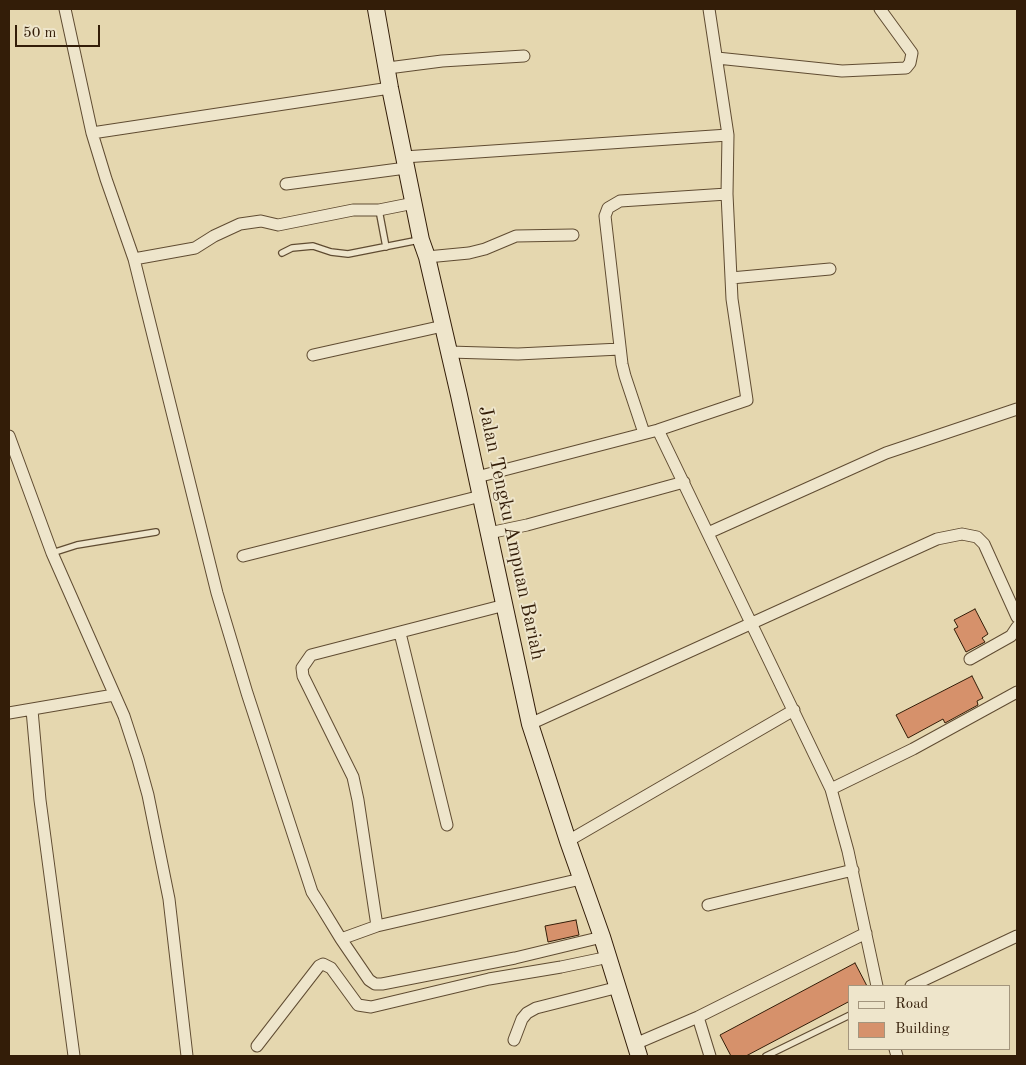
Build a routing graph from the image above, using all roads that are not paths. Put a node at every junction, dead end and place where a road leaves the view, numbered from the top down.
1 (65, 9) edge
2 (376, 9) edge
3 (709, 9) edge
4 (880, 9) edge
5 (524, 56) dead end
6 (717, 58) junction
7 (388, 68) junction
8 (390, 88) junction
9 (92, 133) junction
10 (728, 135) junction
11 (405, 162) junction
12 (286, 184) dead end
13 (727, 194) junction
14 (414, 203) junction
15 (379, 210) junction
16 (573, 235) dead end
17 (421, 240) junction
18 (386, 247) junction
19 (282, 253) dead end
20 (427, 257) junction
21 (134, 259) junction
22 (830, 269) dead end
23 (731, 278) junction
24 (443, 326) junction
25 (620, 349) junction
26 (449, 352) junction
27 (313, 354) dead end
28 (1017, 409) edge
29 (658, 430) junction
30 (644, 433) junction
31 (9, 436) edge
32 (14, 463) edge
33 (477, 476) junction
34 (684, 482) junction
35 (481, 496) junction
36 (156, 532) dead end
37 (489, 533) junction
38 (708, 533) junction
39 (52, 553) junction
40 (243, 556) dead end
41 (505, 605) junction
42 (1017, 617) edge
43 (752, 623) junction
44 (1017, 627) edge
45 (400, 633) junction
46 (970, 660) dead end
47 (1017, 692) edge
48 (114, 696) junction
49 (32, 710) junction
50 (794, 710) junction
51 (9, 713) edge
52 (530, 724) junction
53 (831, 790) junction
54 (447, 825) dead end
55 (568, 841) junction
56 (852, 870) junction
57 (582, 879) junction
58 (708, 904) dead end
59 (377, 926) junction
60 (866, 933) junction
61 (1017, 936) edge
62 (602, 937) junction
63 (341, 939) junction
64 (609, 957) junction
65 (434, 974) junction
66 (877, 985) edge
67 (913, 985) edge
68 (619, 987) junction
69 (431, 993) junction
70 (698, 1017) junction
71 (848, 1017) edge
72 (514, 1040) dead end
73 (256, 1046) dead end
74 (638, 1053) edge
75 (74, 1056) edge
76 (187, 1056) edge
77 (710, 1056) edge
78 (766, 1056) edge

1 - 9 street
2 - 7 main road, Jalan Tengku Ampuan Bariah
3 - 6 street
4 - 6 street
5 - 7 street
6 - 10 street
7 - 8 main road, Jalan Tengku Ampuan Bariah
8 - 9 street
8 - 11 main road, Jalan Tengku Ampuan Bariah
9 - 21 street
10 - 11 street
10 - 13 street
11 - 12 street
11 - 14 main road, Jalan Tengku Ampuan Bariah
13 - 23 street
13 - 25 street
14 - 15 street
14 - 17 main road, Jalan Tengku Ampuan Bariah
15 - 18 lane
15 - 21 street
16 - 20 street
17 - 18 lane
17 - 20 main road, Jalan Tengku Ampuan Bariah
18 - 19 lane
20 - 24 main road, Jalan Tengku Ampuan Bariah
21 - 63 street
22 - 23 street
23 - 29 street
24 - 26 main road, Jalan Tengku Ampuan Bariah
24 - 27 street
25 - 26 street
25 - 30 street
26 - 33 main road, Jalan Tengku Ampuan Bariah
28 - 38 street
29 - 30 street
29 - 34 street
30 - 33 street
31 - 32 street
32 - 39 street
33 - 35 main road, Jalan Tengku Ampuan Bariah
34 - 37 street
34 - 38 street
35 - 37 main road, Jalan Tengku Ampuan Bariah
35 - 40 street
36 - 39 lane
37 - 41 main road, Jalan Tengku Ampuan Bariah
38 - 43 street
39 - 48 street
41 - 45 street
41 - 52 main road, Jalan Tengku Ampuan Bariah
42 - 43 street
43 - 50 street
43 - 52 street
44 - 46 street
45 - 54 street
45 - 59 street
47 - 53 street
48 - 49 street
48 - 76 street
49 - 51 street
49 - 75 street
50 - 53 street
50 - 55 street
52 - 55 main road, Jalan Tengku Ampuan Bariah
53 - 56 street
55 - 57 main road, Jalan Tengku Ampuan Bariah
56 - 58 street
56 - 60 street
57 - 59 street
57 - 62 main road, Jalan Tengku Ampuan Bariah
59 - 63 street
60 - 66 street
60 - 70 street
61 - 67 street
62 - 64 main road, Jalan Tengku Ampuan Bariah
62 - 65 street
63 - 65 street
64 - 68 main road, Jalan Tengku Ampuan Bariah
64 - 69 street
65 - 69 street
68 - 72 street
68 - 74 main road, Jalan Tengku Ampuan Bariah
69 - 73 street
70 - 74 street
70 - 77 street
71 - 78 lane

